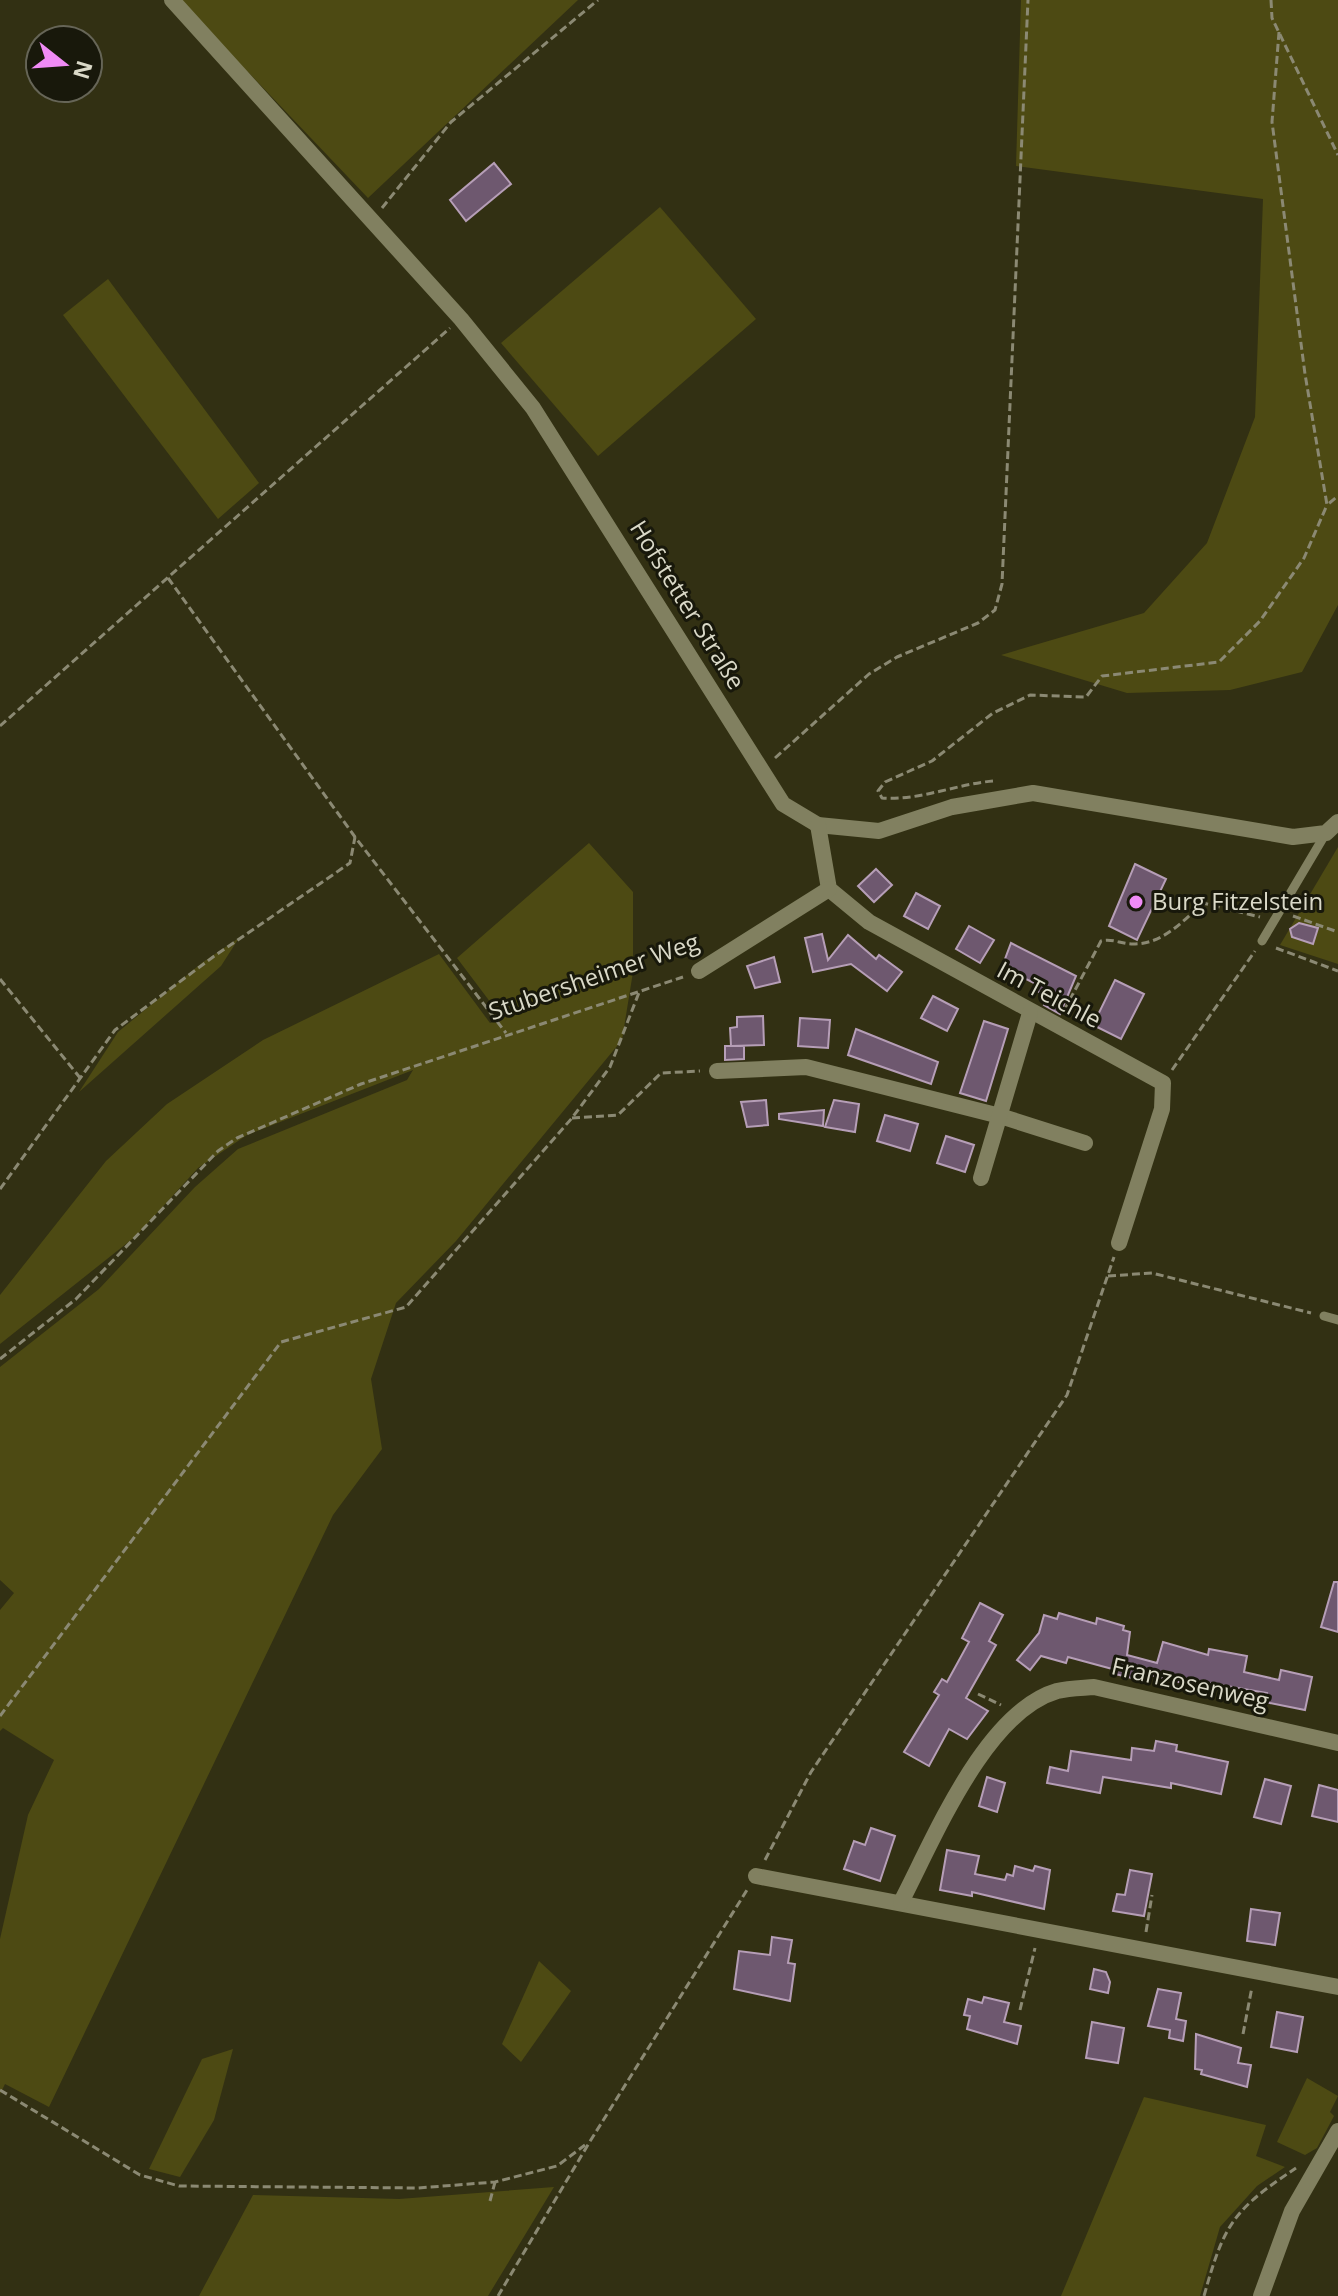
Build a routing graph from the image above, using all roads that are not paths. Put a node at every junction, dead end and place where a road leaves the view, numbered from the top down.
1 (172, 0) edge
2 (818, 825) junction
3 (1332, 828) edge
4 (829, 889) junction
5 (1262, 941) road end
6 (699, 971) road end
7 (1030, 1013) junction
8 (717, 1071) road end
9 (1000, 1116) junction
10 (1085, 1143) dead end
11 (981, 1178) dead end
12 (1119, 1243) road end
13 (1324, 1316) road end
14 (1338, 1320) edge
15 (1338, 1743) edge
16 (756, 1876) road end
17 (901, 1902) junction
18 (1338, 1987) edge
19 (1338, 2131) edge
20 (1261, 2296) edge

1 - 2 street, Hofstetter Straße
2 - 3 street, Hofstetter Straße
2 - 4 street
3 - 5 lane
4 - 6 street, Stubersheimer Weg
4 - 7 street, Im Teichle
7 - 9 street
7 - 12 street, Im Teichle
8 - 9 street
9 - 10 street
9 - 11 street
13 - 14 lane
15 - 17 street, Franzosenweg
16 - 17 street
17 - 18 street
19 - 20 street

